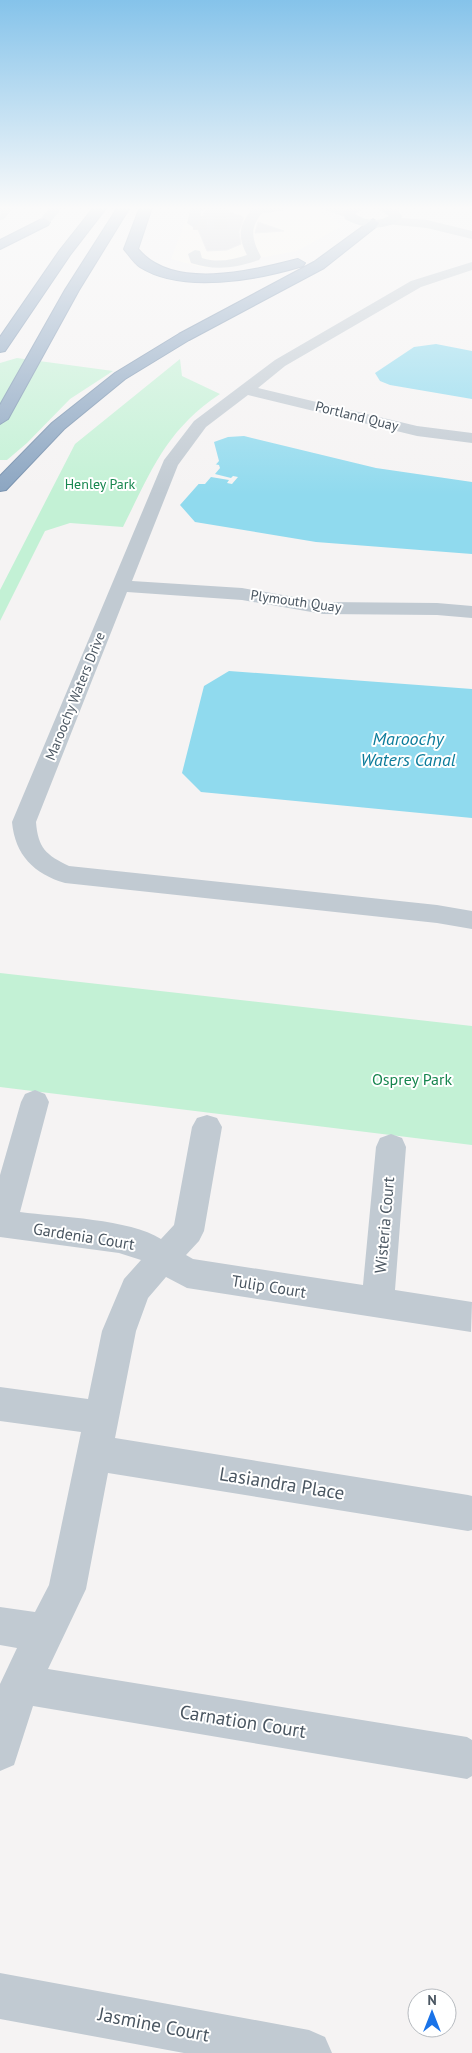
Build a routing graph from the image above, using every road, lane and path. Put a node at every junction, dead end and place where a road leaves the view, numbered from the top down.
1 (31, 303) edge
2 (65, 303) edge
3 (248, 303) edge
4 (382, 303) edge
5 (0, 348) edge
6 (244, 389) junction
7 (0, 419) edge
8 (472, 438) edge
9 (0, 486) edge
10 (121, 586) junction
11 (472, 612) edge
12 (472, 920) edge
13 (36, 1102) dead end
14 (207, 1127) dead end
15 (390, 1146) dead end
16 (1, 1223) edge
17 (165, 1257) junction
18 (378, 1303) junction
19 (471, 1317) edge
20 (0, 1404) edge
21 (102, 1418) junction
22 (96, 1453) junction
23 (468, 1513) dead end
24 (0, 1626) edge
25 (46, 1634) junction
26 (20, 1684) junction
27 (0, 1752) edge
28 (466, 1758) dead end
29 (0, 1996) edge
30 (309, 2053) edge

1 - 5 highway
2 - 7 highway
3 - 9 highway
4 - 6 street, Maroochy Waters Drive
6 - 8 street, Portland Quay
6 - 10 street, Maroochy Waters Drive
10 - 11 street, Plymouth Quay
10 - 12 street, Maroochy Waters Drive
13 - 16 street
14 - 17 street
15 - 18 street, Wisteria Court
16 - 17 street, Gardenia Court
17 - 18 street, Tulip Court
17 - 21 street
18 - 19 street, Tulip Court
20 - 21 street
21 - 22 street
22 - 23 street, Lasiandra Place
22 - 25 street
24 - 25 street
25 - 26 street
26 - 27 street
26 - 28 street, Carnation Court
29 - 30 street, Jasmine Court

